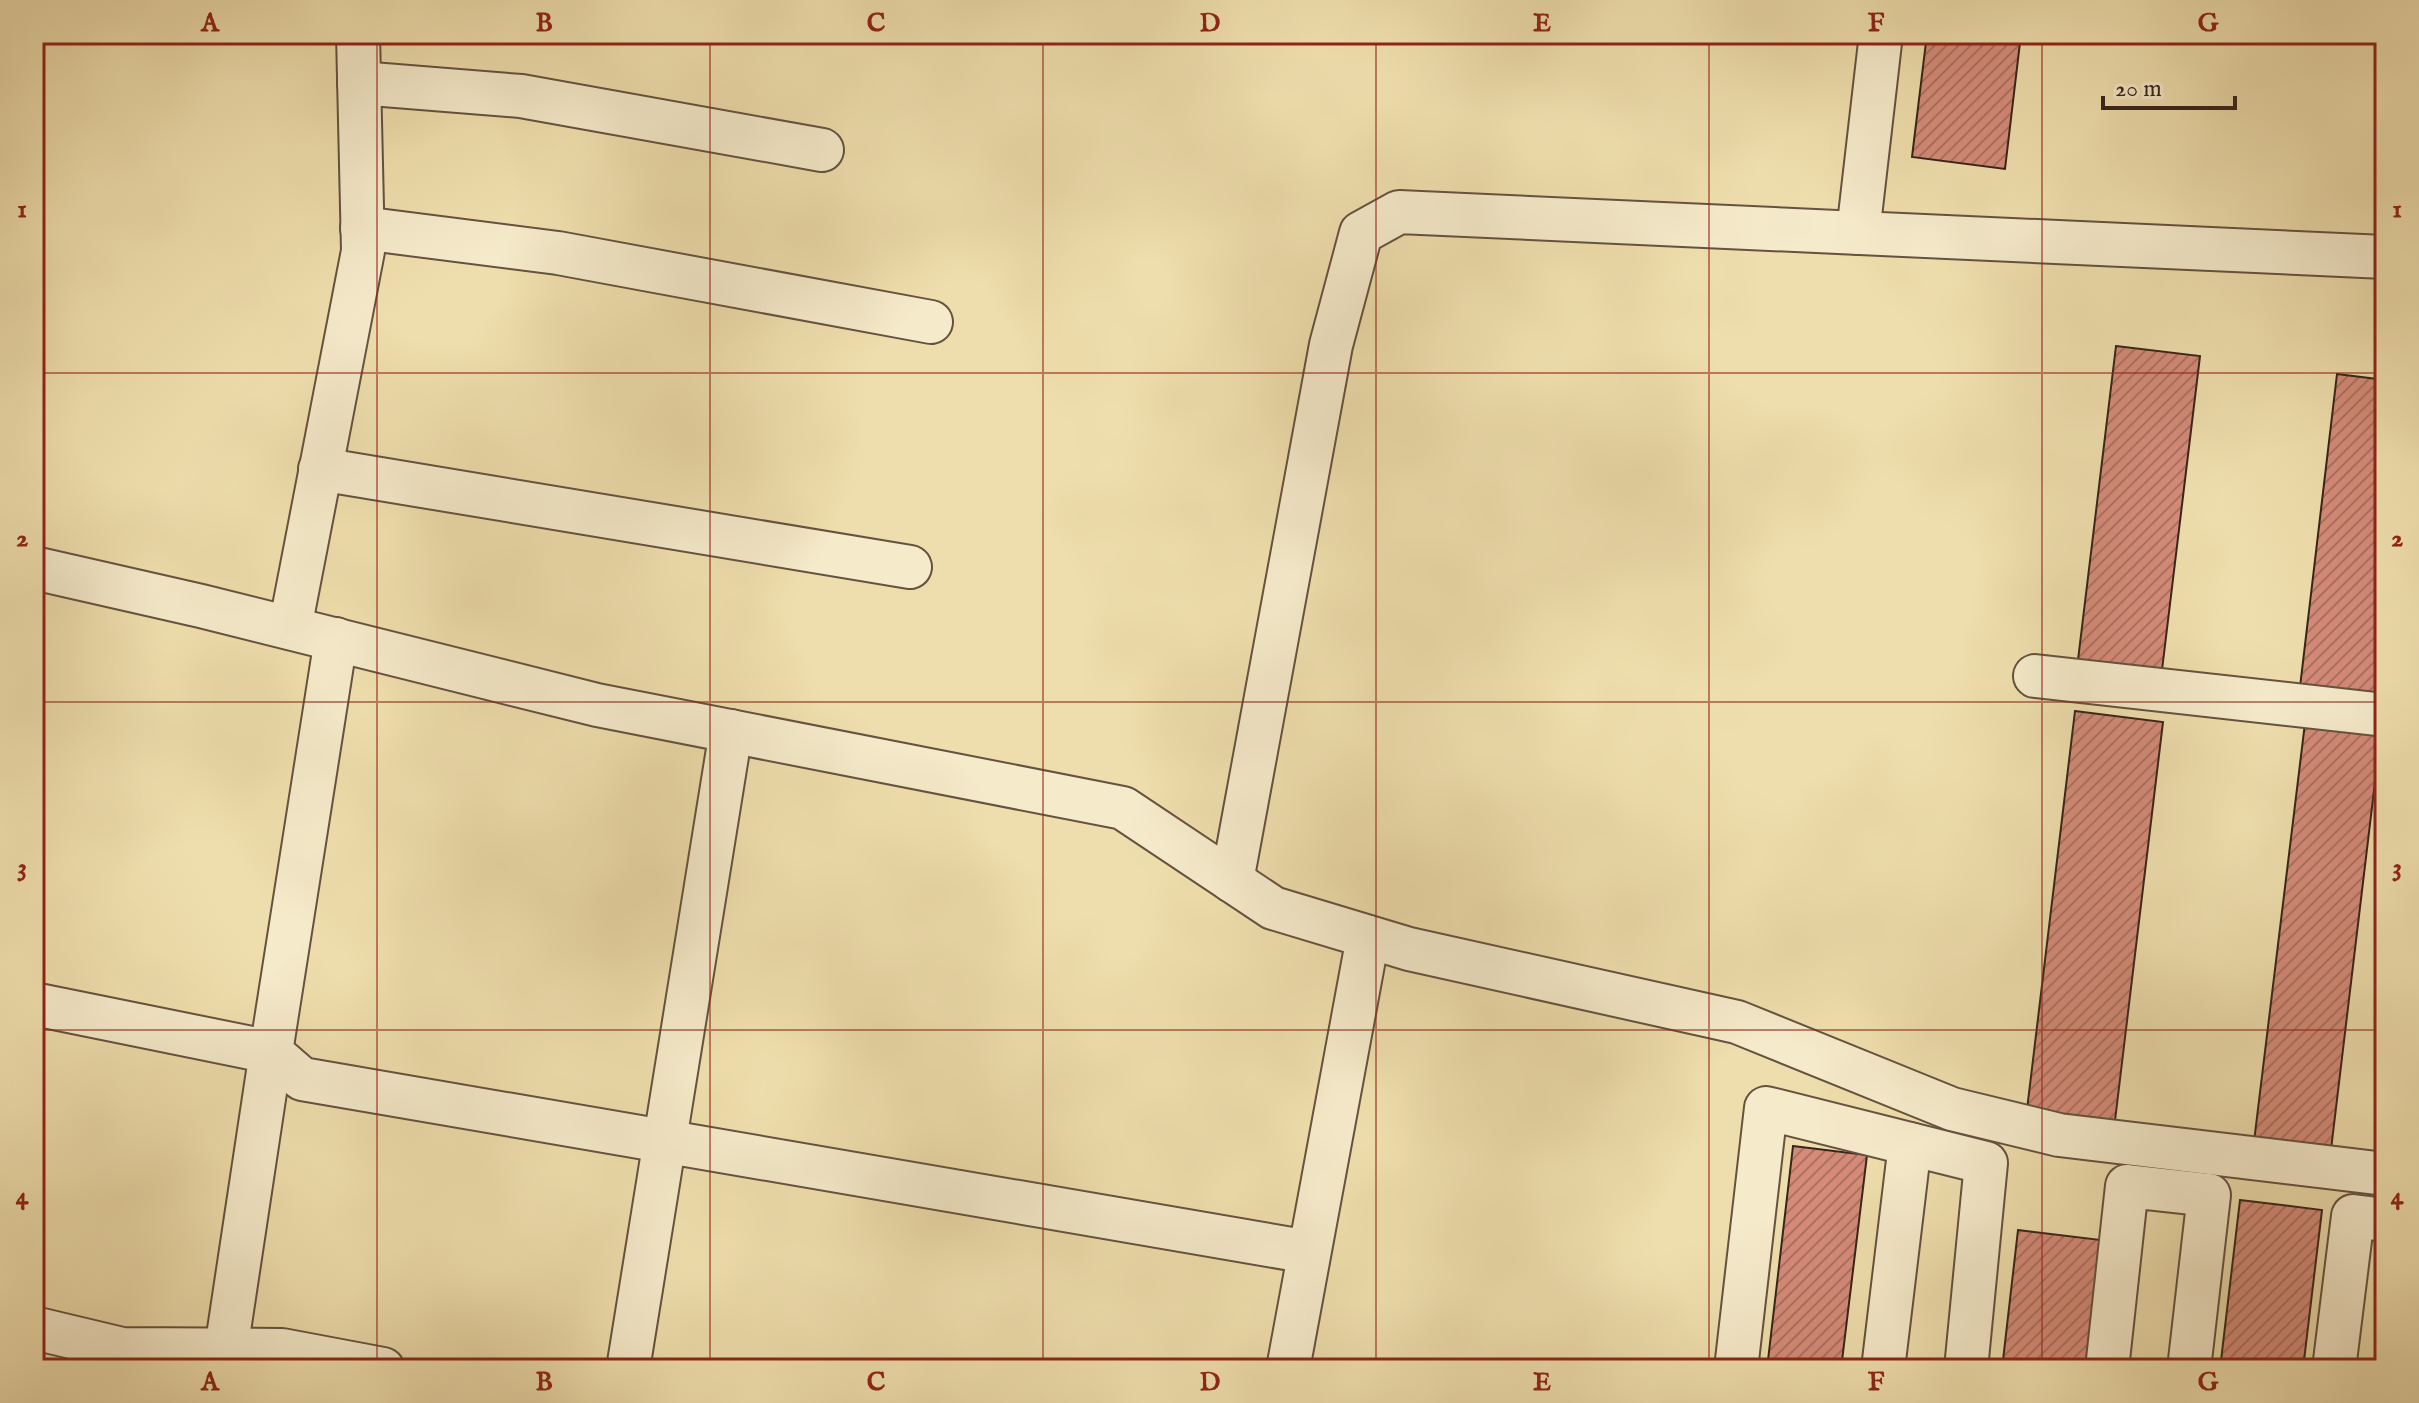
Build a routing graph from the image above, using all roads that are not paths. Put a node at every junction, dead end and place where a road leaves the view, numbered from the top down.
1 (358, 34) edge
2 (1881, 34) edge
3 (359, 83) junction
4 (822, 150) dead end
5 (362, 228) junction
6 (1858, 233) junction
7 (2385, 257) edge
8 (931, 322) dead end
9 (320, 469) junction
10 (910, 567) dead end
11 (34, 568) edge
12 (290, 628) junction
13 (336, 639) junction
14 (2035, 676) dead end
15 (2385, 715) edge
16 (731, 731) junction
17 (1232, 881) junction
18 (1368, 937) junction
19 (34, 1004) edge
20 (271, 1052) junction
21 (665, 1142) junction
22 (1910, 1144) junction
23 (2385, 1174) edge
24 (2385, 1220) edge
25 (1309, 1252) junction
26 (34, 1328) edge
27 (226, 1350) junction
28 (383, 1369) edge
29 (628, 1369) edge
30 (1288, 1369) edge
31 (1736, 1369) edge
32 (1883, 1369) edge
33 (1966, 1369) edge
34 (2107, 1369) edge
35 (2189, 1369) edge
36 (2334, 1369) edge

1 - 3 street
2 - 6 street
3 - 4 street
3 - 5 street
5 - 8 street
5 - 9 street
6 - 7 street
6 - 17 street
9 - 10 street
9 - 12 street
11 - 12 street
12 - 13 street
13 - 16 street
13 - 20 street
14 - 15 street
16 - 17 street
16 - 21 street
17 - 18 street
18 - 23 street
18 - 25 street
19 - 20 street
20 - 21 street
20 - 27 street
21 - 25 street
21 - 29 street
22 - 31 street
22 - 32 street
22 - 33 street
24 - 36 street
25 - 30 street
26 - 27 street
27 - 28 street
34 - 35 street

